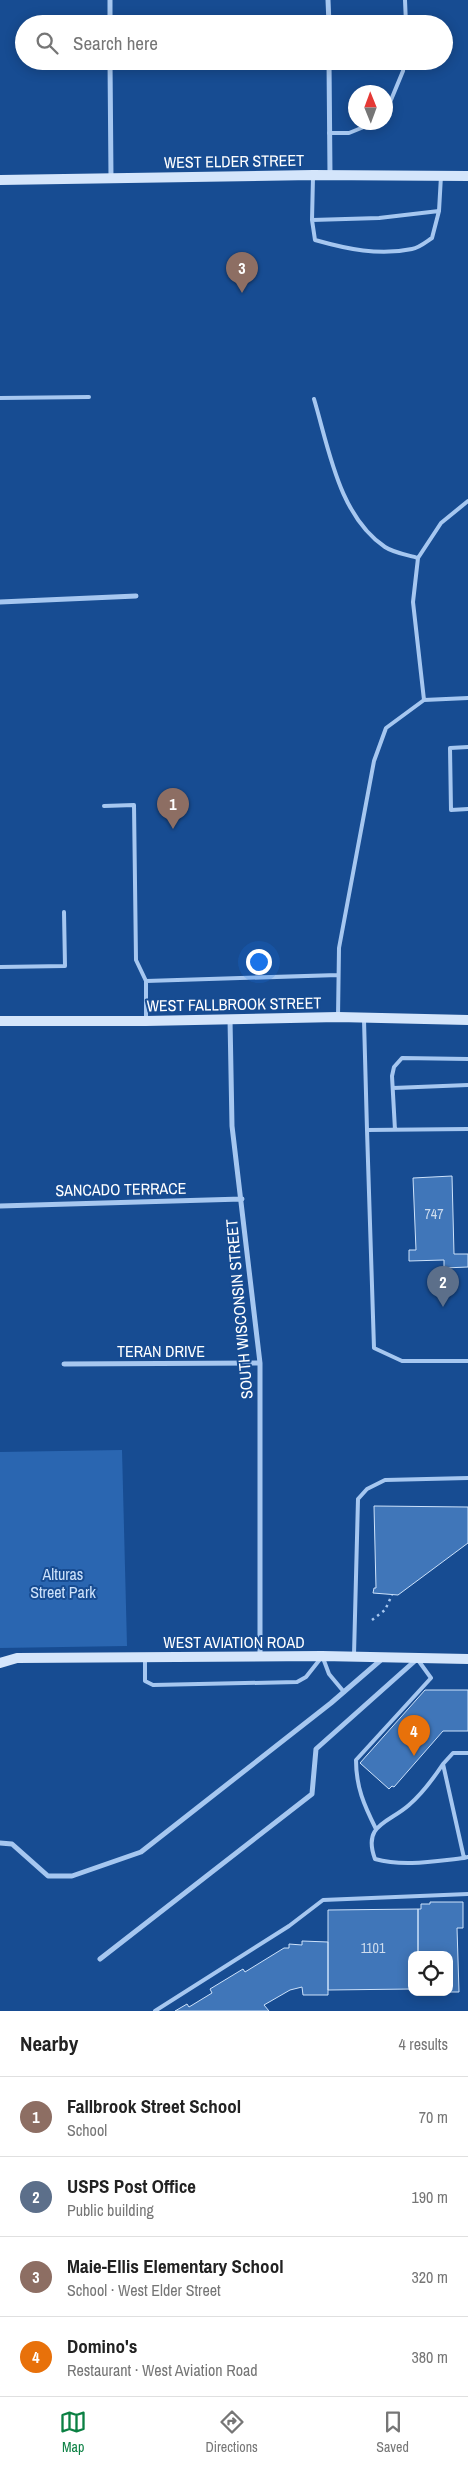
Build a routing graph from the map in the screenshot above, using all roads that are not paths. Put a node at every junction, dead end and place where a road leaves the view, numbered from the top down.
1 (110, 0) edge
2 (328, 0) edge
3 (405, 0) edge
4 (110, 15) edge
5 (329, 15) edge
6 (406, 15) edge
7 (110, 70) edge
8 (329, 70) edge
9 (403, 70) edge
10 (393, 95) edge
11 (356, 130) edge
12 (330, 133) junction
13 (313, 175) junction
14 (330, 175) junction
15 (441, 176) junction
16 (468, 176) edge
17 (112, 178) junction
18 (0, 180) edge
19 (439, 211) junction
20 (312, 220) junction
21 (89, 397) dead end
22 (0, 398) edge
23 (314, 399) dead end
24 (468, 501) edge
25 (418, 558) junction
26 (136, 596) dead end
27 (0, 602) edge
28 (468, 698) edge
29 (424, 700) junction
30 (468, 747) edge
31 (104, 806) dead end
32 (468, 810) edge
33 (64, 912) dead end
34 (0, 968) edge
35 (338, 975) junction
36 (146, 981) junction
37 (338, 1017) junction
38 (364, 1017) junction
39 (230, 1019) junction
40 (468, 1020) edge
41 (0, 1021) edge
42 (146, 1021) junction
43 (468, 1059) edge
44 (468, 1085) edge
45 (393, 1088) junction
46 (468, 1129) edge
47 (367, 1130) junction
48 (395, 1130) junction
49 (242, 1199) junction
50 (0, 1206) edge
51 (468, 1361) edge
52 (260, 1363) junction
53 (64, 1364) dead end
54 (468, 1478) edge
55 (322, 1656) junction
56 (354, 1656) junction
57 (145, 1657) junction
58 (260, 1657) junction
59 (384, 1657) junction
60 (417, 1658) junction
61 (468, 1659) edge
62 (0, 1663) edge
63 (344, 1692) junction
64 (468, 1753) edge
65 (444, 1764) junction
66 (376, 1829) junction
67 (0, 1843) edge
68 (466, 1858) edge
69 (468, 1894) edge
70 (100, 1959) dead end
71 (155, 2011) edge

1 - 4 street
2 - 5 street
3 - 6 lane
7 - 17 street
8 - 12 street
9 - 10 lane
11 - 12 lane
12 - 14 street
13 - 14 street, WEST ELDER STREET
13 - 17 street, WEST ELDER STREET
13 - 20 lane
14 - 15 street, WEST ELDER STREET
15 - 16 street, WEST ELDER STREET
15 - 19 lane
17 - 18 street, WEST ELDER STREET
19 - 20 lane
19 - 20 lane
21 - 22 lane
23 - 25 lane
24 - 25 lane
25 - 29 lane
26 - 27 street
28 - 29 lane
29 - 35 lane
30 - 32 lane
31 - 36 lane
33 - 34 lane
35 - 36 lane
35 - 37 lane
36 - 42 lane
37 - 38 street, WEST FALLBROOK STREET
37 - 39 street, WEST FALLBROOK STREET
38 - 40 street, WEST FALLBROOK STREET
38 - 47 lane
39 - 42 street, WEST FALLBROOK STREET
39 - 49 street, SOUTH WISCONSIN STREET
41 - 42 street, WEST FALLBROOK STREET
43 - 45 lane
44 - 45 lane
45 - 48 lane
46 - 48 lane
47 - 48 lane
47 - 51 lane
49 - 50 street, SANCADO TERRACE
49 - 52 street, SOUTH WISCONSIN STREET
52 - 53 street, TERAN DRIVE
52 - 58 street, SOUTH WISCONSIN STREET
54 - 56 lane
55 - 56 street, WEST AVIATION ROAD
55 - 57 lane
55 - 58 street, WEST AVIATION ROAD
55 - 63 lane
56 - 59 street, WEST AVIATION ROAD
57 - 58 street, WEST AVIATION ROAD
57 - 62 street, WEST AVIATION ROAD
59 - 60 street, WEST AVIATION ROAD
59 - 63 street
60 - 61 street, WEST AVIATION ROAD
60 - 66 lane
60 - 70 street
63 - 67 street
64 - 65 lane
65 - 66 lane
65 - 68 lane
66 - 68 lane
69 - 71 lane

